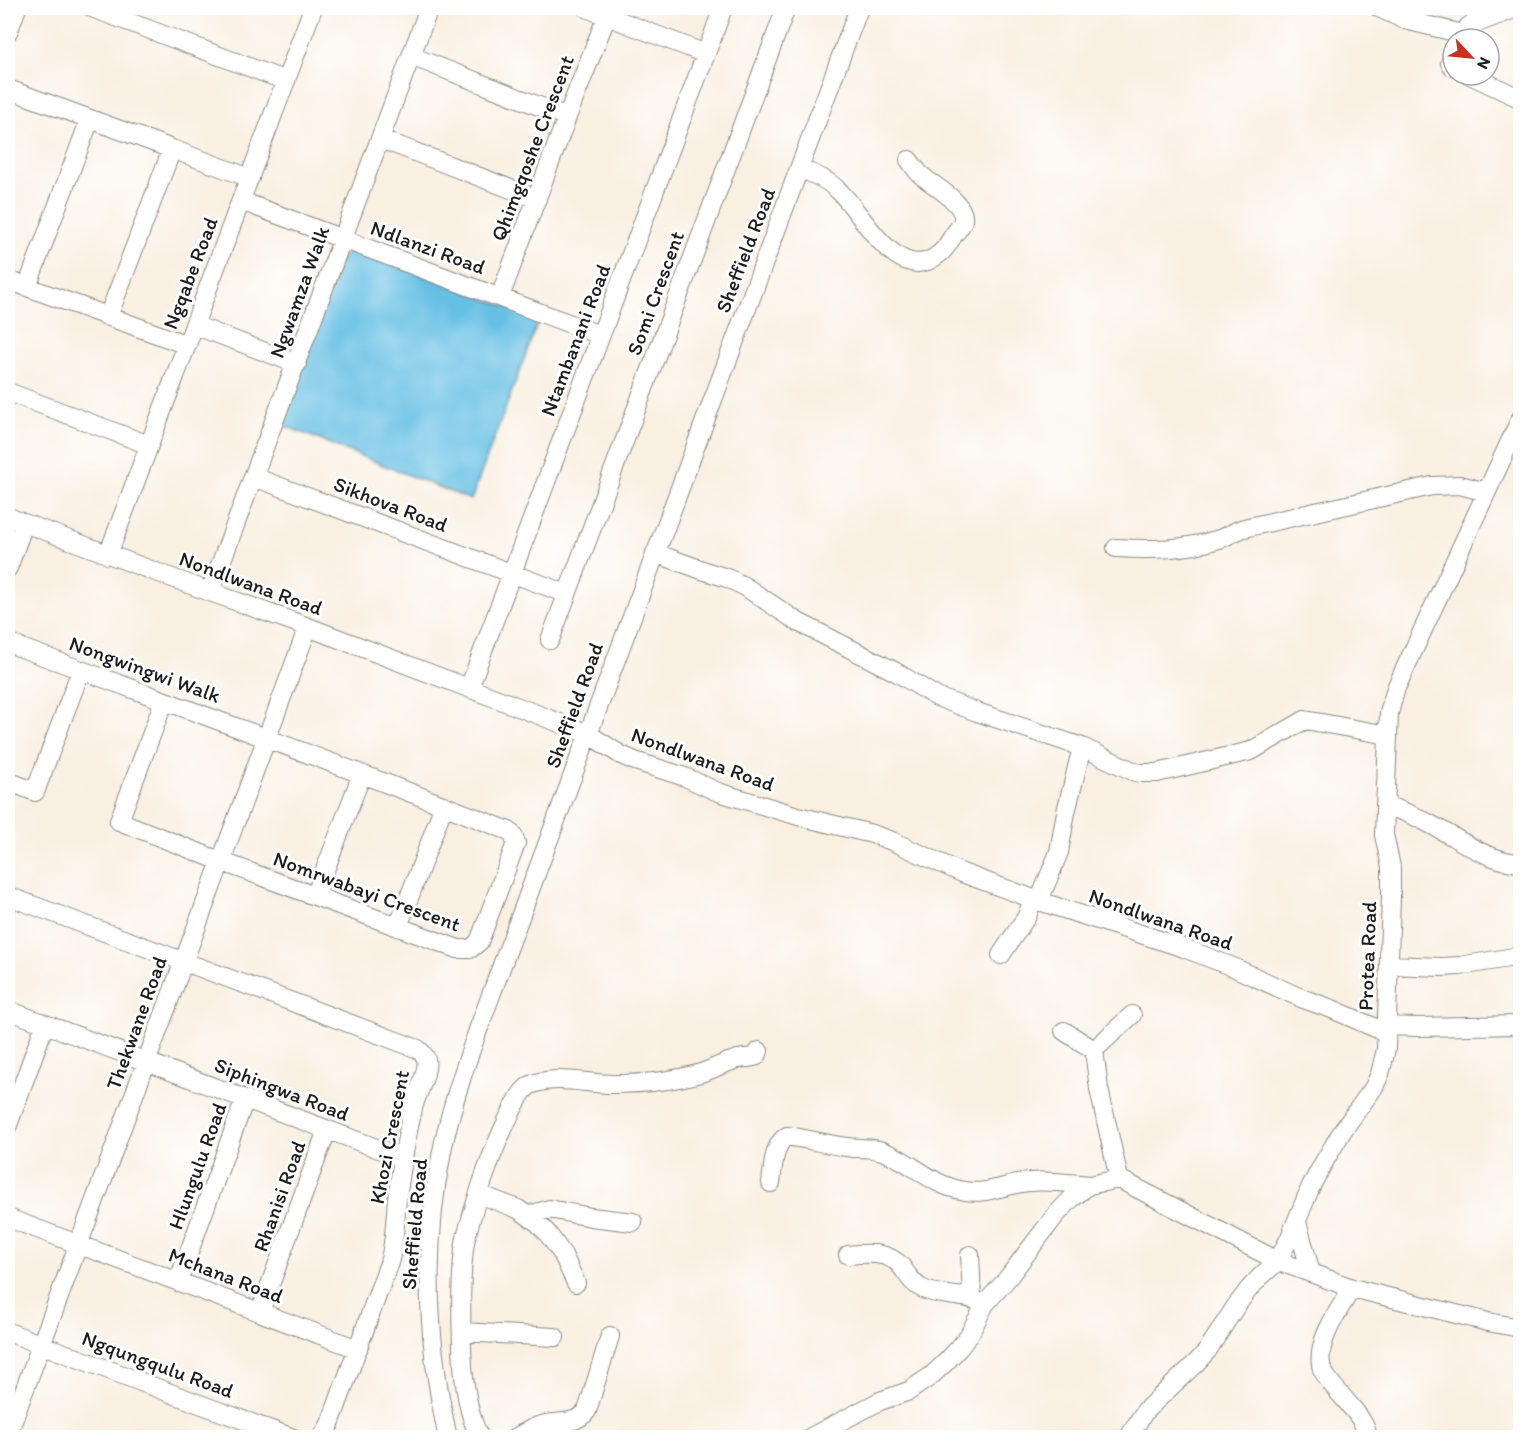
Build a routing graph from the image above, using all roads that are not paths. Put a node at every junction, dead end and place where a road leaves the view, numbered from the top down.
1 (17, 8) edge
2 (92, 8) edge
3 (313, 8) edge
4 (429, 8) edge
5 (586, 8) edge
6 (723, 8) edge
7 (786, 8) edge
8 (859, 8) edge
9 (1379, 8) edge
10 (1517, 8) edge
11 (608, 12) edge
12 (1468, 27) edge
13 (1441, 30) edge
14 (8, 32) edge
15 (706, 54) junction
16 (411, 56) junction
17 (286, 81) junction
18 (1496, 87) edge
19 (8, 89) edge
20 (1517, 97) dead end
21 (567, 117) junction
22 (90, 119) junction
23 (381, 139) junction
24 (172, 149) junction
25 (909, 160) dead end
26 (799, 169) junction
27 (250, 178) junction
28 (537, 199) junction
29 (241, 201) junction
30 (343, 239) junction
31 (8, 280) edge
32 (27, 287) junction
33 (500, 297) junction
34 (108, 316) junction
35 (194, 326) junction
36 (600, 335) junction
37 (187, 345) junction
38 (297, 364) junction
39 (8, 392) edge
40 (1519, 430) edge
41 (149, 445) junction
42 (254, 477) junction
43 (1486, 492) junction
44 (16, 520) edge
45 (1116, 548) dead end
46 (655, 553) junction
47 (108, 555) junction
48 (8, 568) edge
49 (512, 574) junction
50 (210, 592) junction
51 (567, 594) junction
52 (308, 627) junction
53 (550, 640) dead end
54 (8, 643) edge
55 (81, 670) junction
56 (469, 688) junction
57 (164, 701) junction
58 (588, 734) junction
59 (1388, 735) junction
60 (266, 738) junction
61 (1082, 747) junction
62 (362, 774) junction
63 (8, 781) edge
64 (444, 805) junction
65 (1385, 805) junction
66 (220, 861) junction
67 (1521, 863) edge
68 (8, 896) edge
69 (315, 896) junction
70 (1036, 900) junction
71 (398, 927) junction
72 (1001, 955) dead end
73 (1521, 956) edge
74 (183, 962) junction
75 (1389, 965) junction
76 (8, 1010) edge
77 (1132, 1015) dead end
78 (45, 1024) junction
79 (1521, 1025) edge
80 (1387, 1030) junction
81 (1064, 1031) dead end
82 (1094, 1050) junction
83 (759, 1051) dead end
84 (146, 1062) junction
85 (246, 1099) junction
86 (8, 1125) edge
87 (327, 1130) junction
88 (403, 1158) junction
89 (1119, 1179) junction
90 (771, 1183) dead end
91 (1089, 1185) junction
92 (479, 1194) junction
93 (529, 1215) junction
94 (8, 1218) edge
95 (1297, 1221) junction
96 (633, 1222) dead end
97 (78, 1244) junction
98 (848, 1255) dead end
99 (970, 1255) dead end
100 (1278, 1261) junction
101 (1311, 1273) junction
102 (178, 1282) junction
103 (576, 1283) dead end
104 (1352, 1288) junction
105 (979, 1301) junction
106 (260, 1312) junction
107 (1521, 1328) edge
108 (8, 1332) edge
109 (462, 1332) junction
110 (610, 1336) dead end
111 (555, 1337) dead end
112 (41, 1345) junction
113 (358, 1349) junction
114 (8, 1434) edge
115 (817, 1435) edge
116 (293, 1437) edge
117 (322, 1437) edge
118 (448, 1437) edge
119 (480, 1437) edge
120 (515, 1437) edge
121 (1128, 1437) edge
122 (1368, 1437) edge

1 - 14 street
2 - 17 street
3 - 17 street, Ngqabe Road
4 - 16 street, Ngwamza Walk
5 - 11 street
6 - 15 street, Ntambanani Road
7 - 51 street, Somi Crescent
8 - 26 street, Sheffield Road
9 - 13 street
10 - 12 street
11 - 15 street
11 - 21 street, Qhimgqoshe Crescent
15 - 36 street, Ntambanani Road
16 - 21 street
16 - 23 street, Ngwamza Walk
17 - 27 street, Ngqabe Road
18 - 20 street
19 - 22 street
21 - 28 street, Qhimgqoshe Crescent
22 - 24 street
22 - 32 street
23 - 28 street
23 - 30 street, Ngwamza Walk
24 - 27 street
24 - 34 street
25 - 26 street
26 - 46 street, Sheffield Road
27 - 29 street, Ngqabe Road
28 - 33 street, Qhimgqoshe Crescent
29 - 30 street, Ndlanzi Road
29 - 35 street, Ngqabe Road
30 - 33 street, Ndlanzi Road
30 - 38 street, Ngwamza Walk
31 - 32 street
32 - 34 street
33 - 36 street, Ndlanzi Road
34 - 37 street
35 - 37 street, Ngqabe Road
35 - 38 street
36 - 49 street, Ntambanani Road
37 - 41 street, Ngqabe Road
38 - 42 street, Ngwamza Walk
39 - 41 street
40 - 43 street, Protea Road
41 - 47 street, Ngqabe Road
42 - 49 street, Sikhova Road
42 - 50 street, Ngwamza Walk
43 - 45 street
43 - 59 street, Protea Road
44 - 47 street, Nondlwana Road
44 - 48 street
46 - 58 street, Sheffield Road
46 - 61 street
47 - 50 street, Nondlwana Road
49 - 51 street
49 - 56 street, Ntambanani Road
50 - 52 street, Nondlwana Road
51 - 53 street, Somi Crescent
52 - 56 street, Nondlwana Road
52 - 60 street, Thekwane Road
54 - 55 street, Nongwingwi Walk
55 - 57 street, Nongwingwi Walk
55 - 63 street
56 - 58 street, Nondlwana Road
57 - 60 street, Nongwingwi Walk
57 - 66 street, Nomrwabayi Crescent
58 - 70 street, Nondlwana Road
58 - 118 street, Sheffield Road
59 - 61 street
59 - 65 street, Protea Road
60 - 62 street, Nomrwabayi Crescent
60 - 66 street, Thekwane Road
61 - 70 street
62 - 64 street, Nomrwabayi Crescent
62 - 69 street
64 - 71 street
64 - 71 street, Nomrwabayi Crescent
65 - 67 street
65 - 75 street, Protea Road
66 - 69 street, Nomrwabayi Crescent
66 - 74 street, Thekwane Road
68 - 74 street
69 - 71 street, Nomrwabayi Crescent
70 - 72 street
70 - 80 street, Nondlwana Road
73 - 75 street
74 - 84 street, Thekwane Road
74 - 88 street, Khozi Crescent
75 - 80 street, Protea Road
76 - 78 street, Siphingwa Road
77 - 82 street
78 - 84 street, Siphingwa Road
78 - 86 street
79 - 80 street
80 - 95 street, Protea Road
81 - 82 street
82 - 89 street
83 - 92 street
84 - 85 street, Siphingwa Road
84 - 97 street, Thekwane Road
85 - 87 street, Siphingwa Road
85 - 102 street, Hlungulu Road
87 - 88 street, Siphingwa Road
87 - 106 street, Rhanisi Road
88 - 113 street, Khozi Crescent
89 - 91 street
89 - 100 street
90 - 91 street
91 - 105 street
92 - 93 street
92 - 109 street
93 - 96 street
93 - 103 street
94 - 97 street, Mchana Road
95 - 100 street, Protea Road
95 - 101 street
97 - 102 street, Mchana Road
97 - 112 street, Thekwane Road
98 - 105 street
99 - 105 street
100 - 101 street
100 - 121 street, Protea Road
101 - 104 street
102 - 106 street, Mchana Road
104 - 107 street
104 - 122 street
105 - 115 street
106 - 113 street, Mchana Road
108 - 112 street, Ngqungqulu Road
109 - 111 street
109 - 119 street
110 - 120 street
112 - 114 street, Thekwane Road
112 - 116 street, Ngqungqulu Road
113 - 117 street, Khozi Crescent

